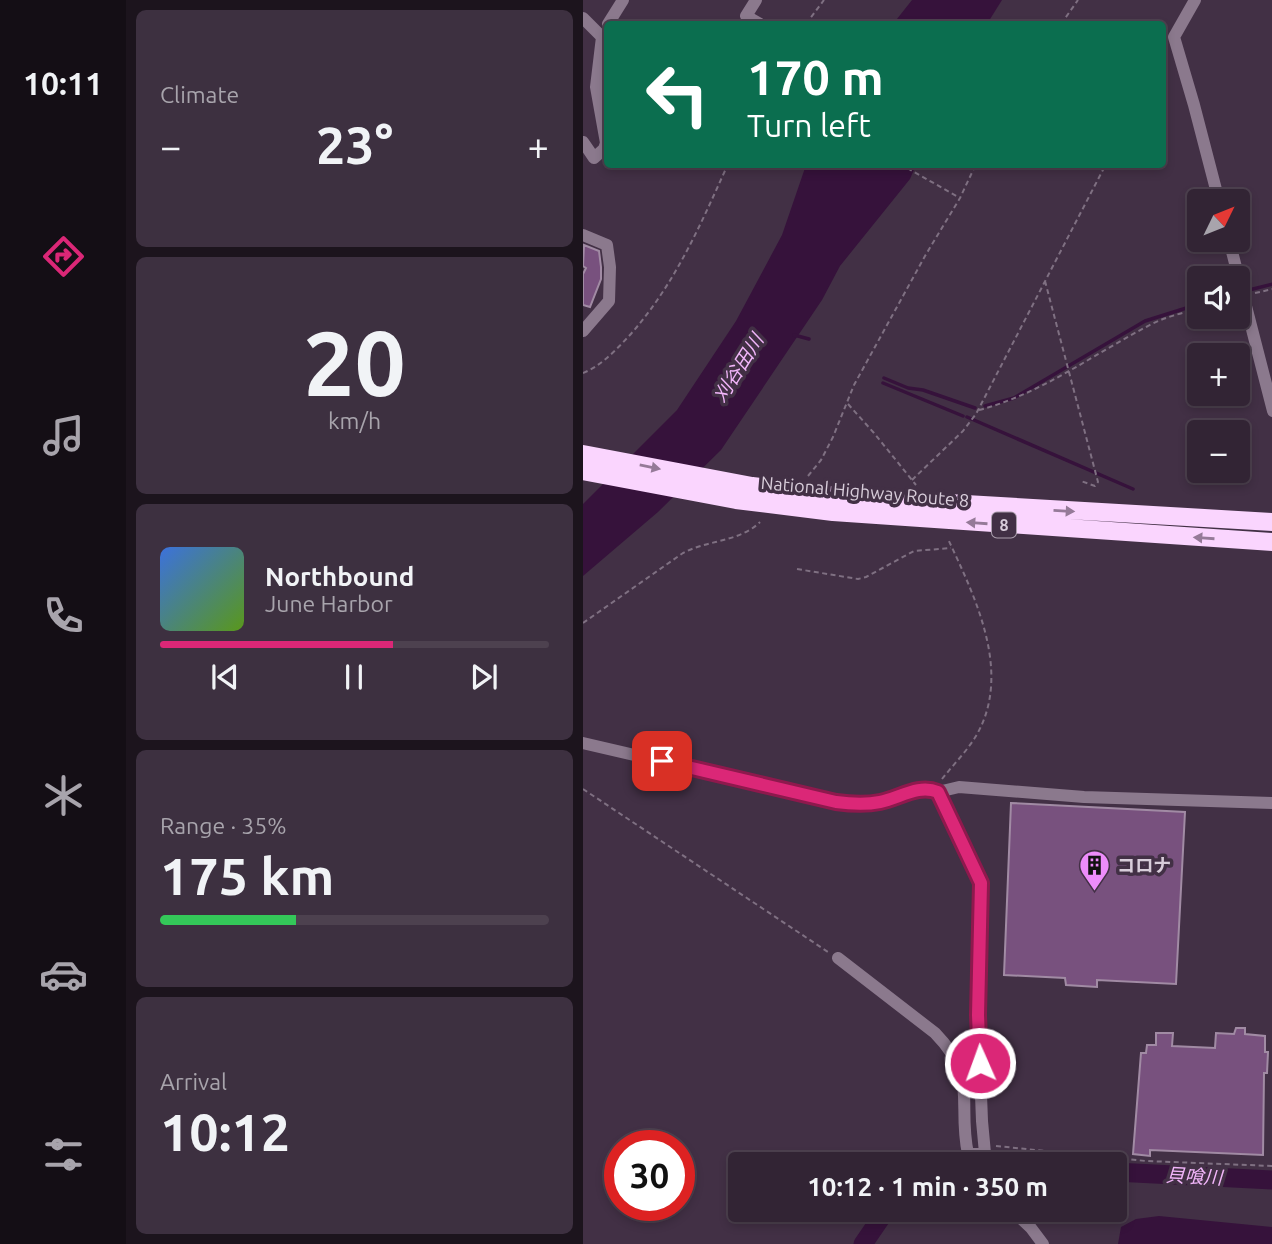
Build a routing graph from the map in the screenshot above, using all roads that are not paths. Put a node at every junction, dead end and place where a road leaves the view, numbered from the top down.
1 (623, 0) edge
2 (756, 0) edge
3 (1195, 0) edge
4 (583, 18) edge
5 (611, 21) edge
6 (755, 21) edge
7 (604, 28) edge
8 (604, 41) edge
9 (604, 133) edge
10 (583, 142) edge
11 (604, 149) edge
12 (1216, 189) edge
13 (583, 235) edge
14 (1232, 252) edge
15 (583, 331) edge
16 (1272, 411) edge
17 (583, 454) edge
18 (583, 471) edge
19 (1272, 522) edge
20 (1272, 542) edge
21 (583, 743) edge
22 (938, 792) junction
23 (1272, 803) edge
24 (838, 958) road end
25 (968, 1152) edge
26 (985, 1152) edge
27 (1024, 1222) edge
28 (1043, 1244) edge

1 - 5 street
2 - 6 street
3 - 12 street
4 - 7 street
8 - 9 street
10 - 11 street
13 - 15 street
14 - 16 street
17 -> 19 highway, National Highway Route 8 / 8
20 -> 18 highway, National Highway Route 8 / 8
21 - 22 street
22 - 23 street
22 - 26 street
24 - 25 street
27 - 28 street

